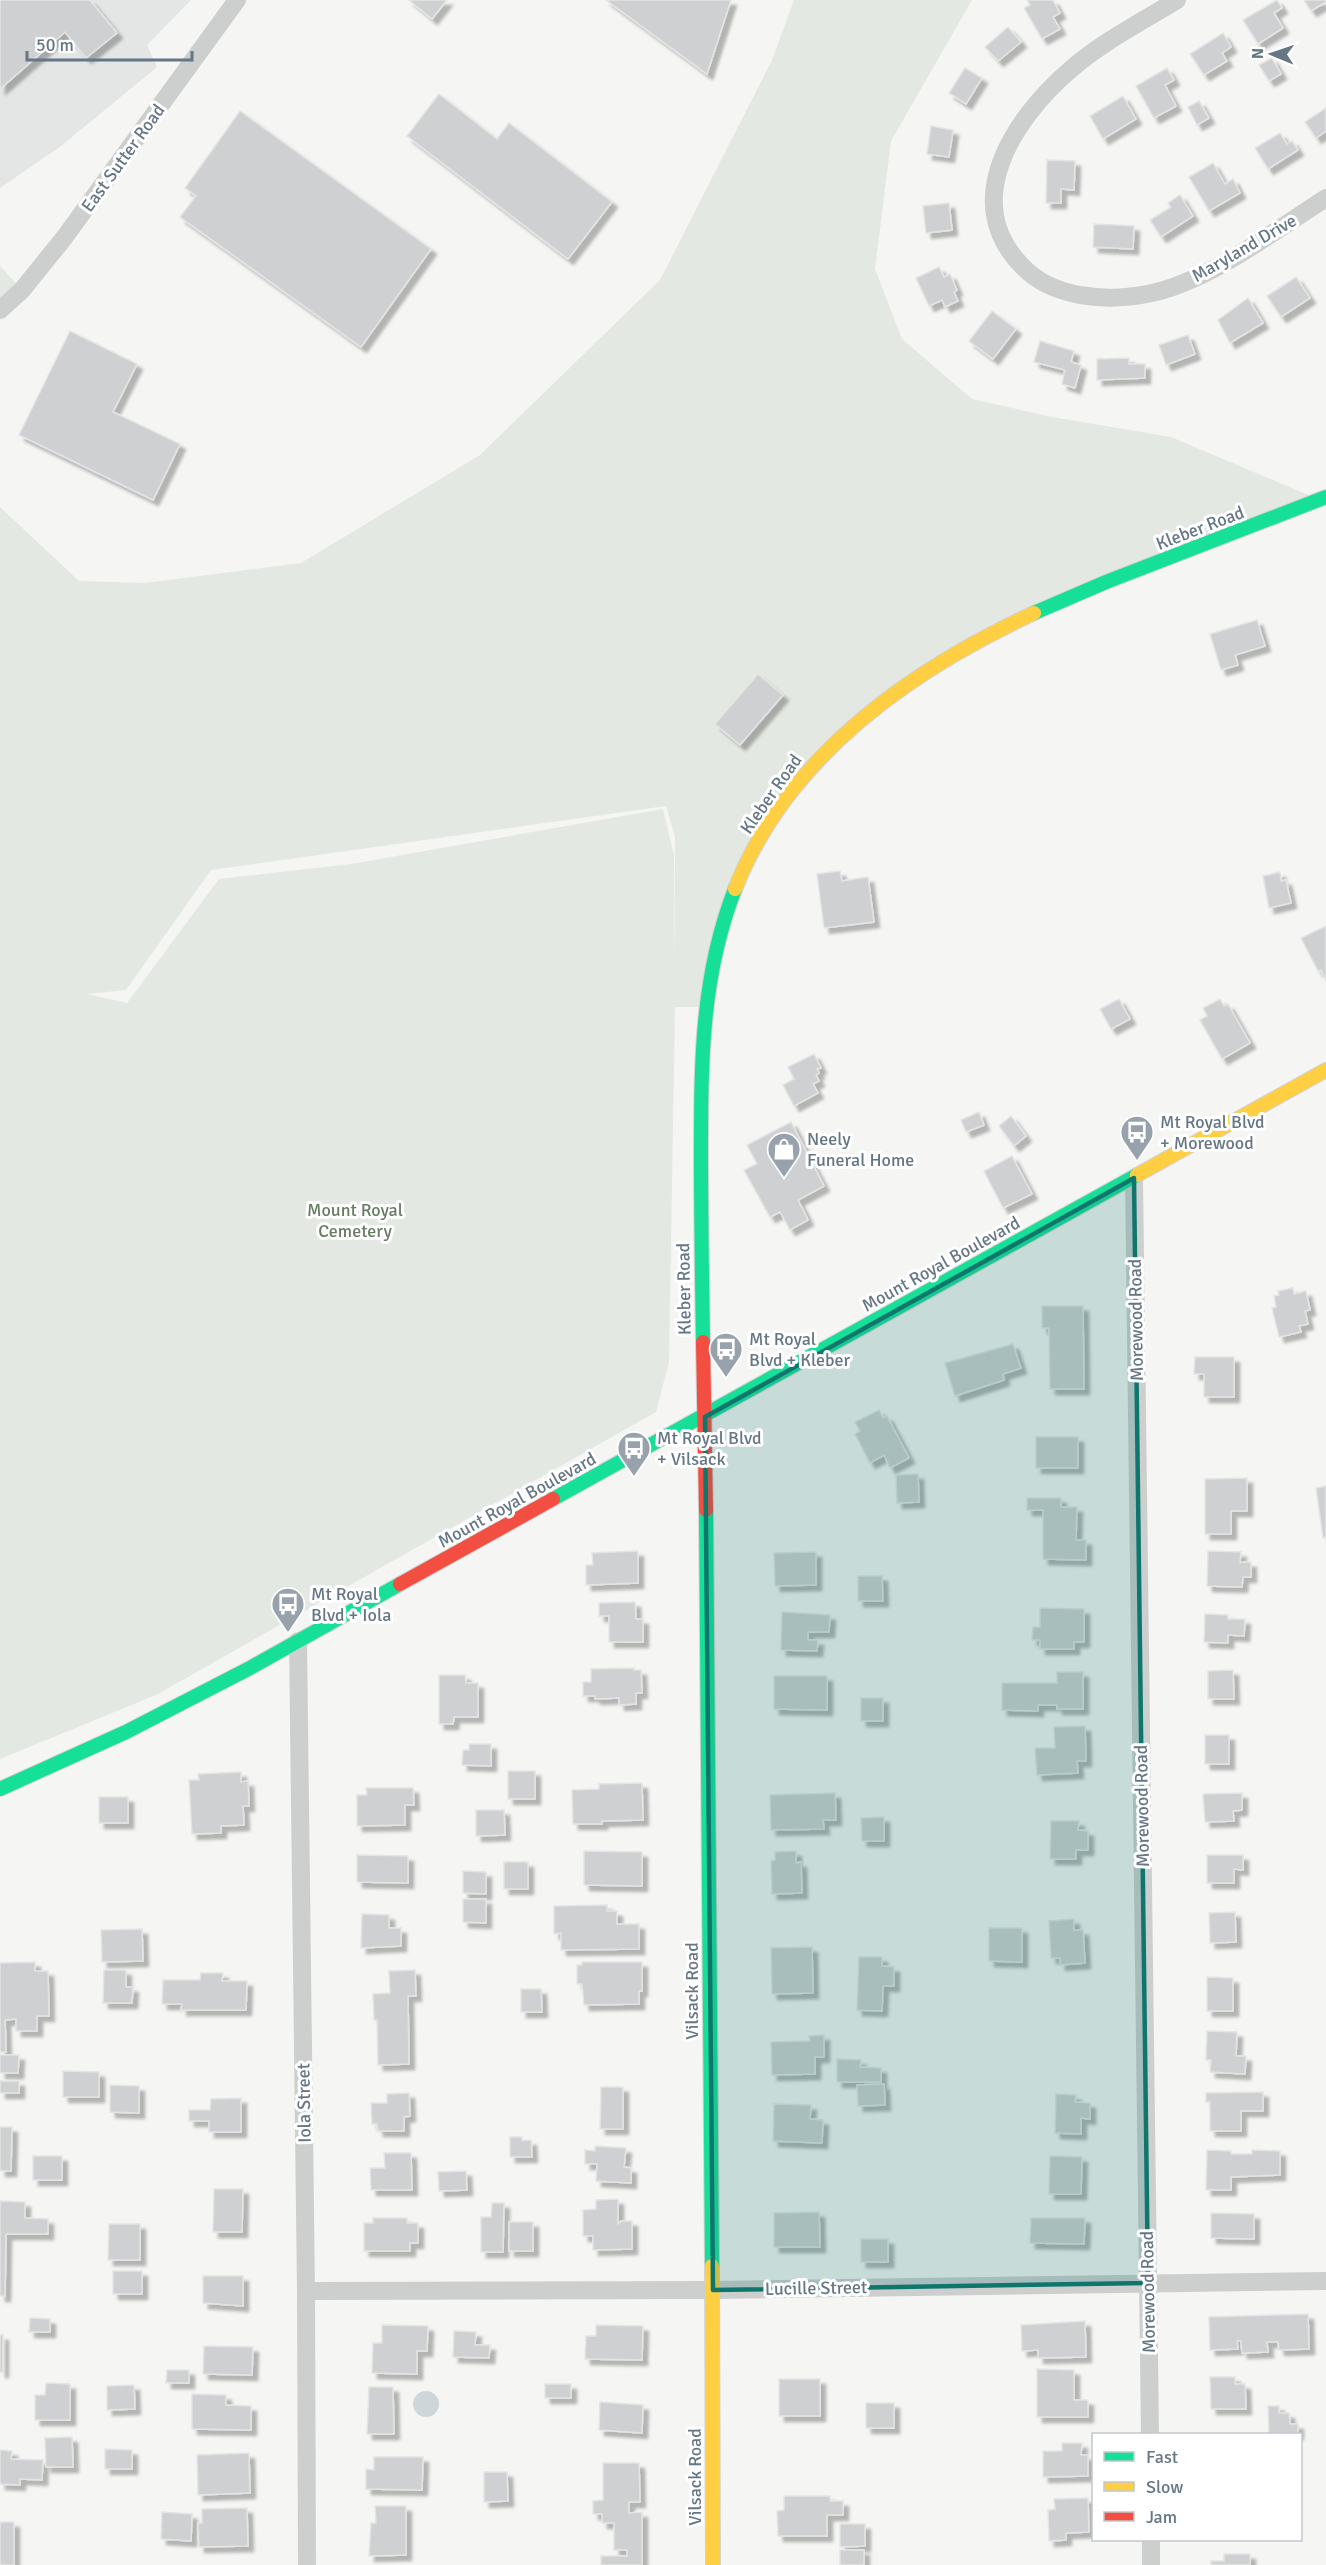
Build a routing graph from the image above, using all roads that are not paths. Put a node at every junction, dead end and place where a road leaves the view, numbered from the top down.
1 (237, 0) edge
2 (1177, 0) edge
3 (1326, 198) edge
4 (0, 310) edge
5 (1326, 497) edge
6 (1326, 1070) edge
7 (1134, 1178) junction
8 (705, 1417) junction
9 (298, 1641) junction
10 (0, 1789) edge
11 (1326, 2281) edge
12 (1148, 2283) junction
13 (713, 2290) junction
14 (306, 2291) junction
15 (1150, 2433) edge
16 (1151, 2541) edge
17 (307, 2565) edge
18 (713, 2565) edge
19 (1152, 2565) edge

1 - 4 street, East Sutter Road
2 - 3 street, Maryland Drive
5 - 8 street, Kleber Road
6 - 7 street, Mount Royal Boulevard
7 - 8 street, Mount Royal Boulevard
7 - 12 street, Morewood Road
8 - 9 street, Mount Royal Boulevard
8 - 13 street, Vilsack Road
9 - 10 street, Mount Royal Boulevard
9 - 14 street, Iola Street
11 - 12 street, Lucille Street
12 - 13 street, Lucille Street
12 - 15 street, Morewood Road
13 - 14 street, Lucille Street
13 - 18 street, Vilsack Road
14 - 17 street, Iola Street
16 - 19 street

